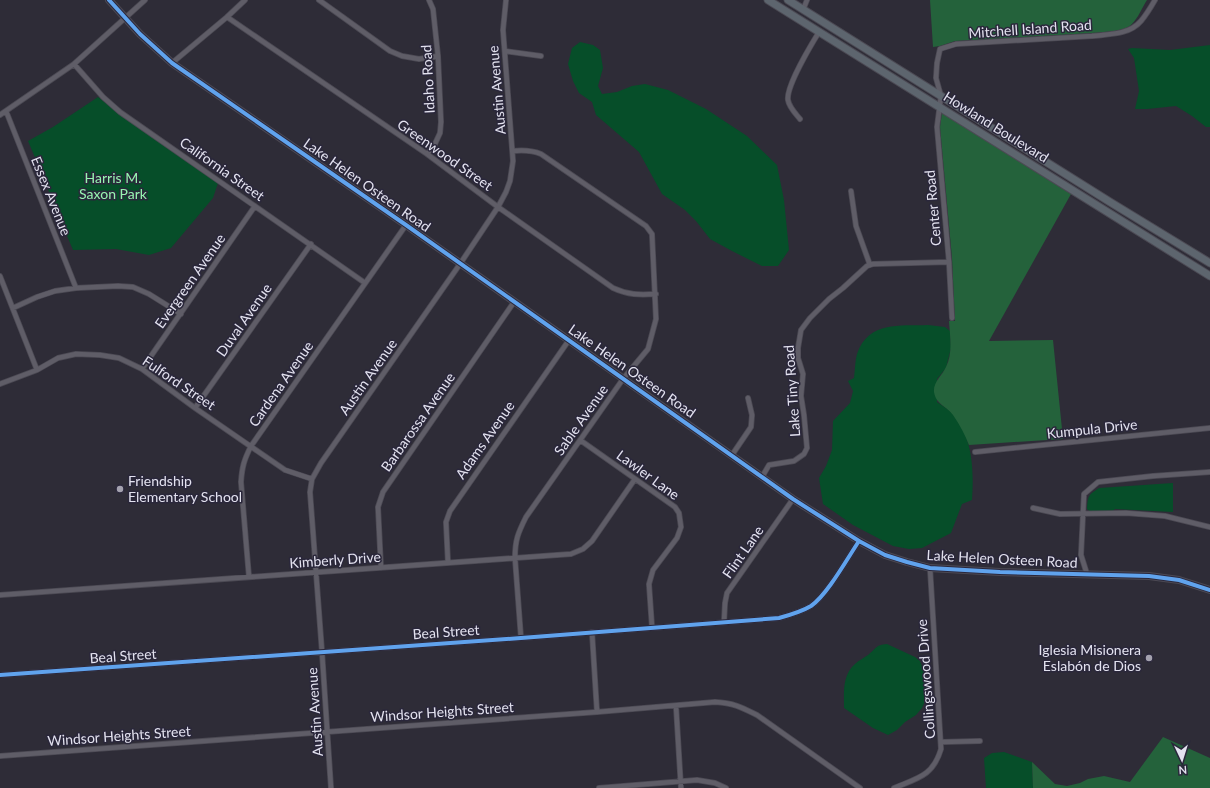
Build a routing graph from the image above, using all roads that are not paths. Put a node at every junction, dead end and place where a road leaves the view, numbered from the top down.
1 (109, 0) edge
2 (145, 0) edge
3 (245, 0) edge
4 (319, 0) edge
5 (431, 0) edge
6 (506, 0) edge
7 (768, 0) edge
8 (788, 0) edge
9 (807, 0) edge
10 (1155, 0) edge
11 (803, 10) junction
12 (227, 17) junction
13 (125, 18) junction
14 (819, 32) junction
15 (505, 52) junction
16 (438, 56) junction
17 (541, 56) dead end
18 (172, 63) junction
19 (74, 64) junction
20 (941, 96) junction
21 (940, 108) junction
22 (6, 111) junction
23 (0, 115) edge
24 (800, 119) dead end
25 (513, 151) junction
26 (427, 154) junction
27 (851, 191) dead end
28 (256, 206) junction
29 (498, 207) junction
30 (406, 225) junction
31 (311, 244) junction
32 (949, 262) junction
33 (1189, 263) junction
34 (1210, 263) edge
35 (460, 264) junction
36 (870, 265) junction
37 (1210, 271) edge
38 (0, 276) edge
39 (1210, 276) edge
40 (365, 283) junction
41 (76, 288) junction
42 (656, 294) junction
43 (514, 302) junction
44 (13, 308) junction
45 (180, 314) junction
46 (952, 318) dead end
47 (569, 340) junction
48 (142, 369) junction
49 (37, 370) junction
50 (623, 379) junction
51 (0, 384) edge
52 (748, 398) dead end
53 (196, 408) junction
54 (1210, 428) edge
55 (580, 440) junction
56 (251, 446) junction
57 (975, 452) dead end
58 (732, 455) junction
59 (1210, 472) edge
60 (762, 477) junction
61 (635, 479) junction
62 (312, 480) junction
63 (793, 499) junction
64 (1033, 508) dead end
65 (1082, 514) junction
66 (1210, 527) edge
67 (859, 542) junction
68 (515, 558) junction
69 (448, 563) junction
70 (381, 568) junction
71 (930, 568) junction
72 (316, 572) junction
73 (1087, 574) junction
74 (249, 578) junction
75 (1210, 590) edge
76 (0, 595) edge
77 (724, 622) junction
78 (652, 627) junction
79 (592, 632) junction
80 (521, 638) junction
81 (322, 652) junction
82 (0, 675) edge
83 (676, 706) junction
84 (597, 712) junction
85 (326, 731) junction
86 (980, 740) dead end
87 (942, 742) junction
88 (0, 756) edge
89 (680, 781) junction
90 (331, 788) edge
91 (600, 788) edge
92 (681, 788) edge
93 (726, 788) edge
94 (860, 788) edge
95 (894, 788) edge

1 - 13 street, Lake Helen Osteen Road
2 - 13 street
3 - 12 street
4 - 16 street
5 - 16 street, Idaho Road
6 - 15 street, Austin Avenue
7 - 14 main road, Howland Boulevard
8 - 11 main road, Howland Boulevard
9 - 11 street
10 - 20 street, Mitchell Island Road
11 - 20 main road, Howland Boulevard
12 - 18 street
12 - 26 street, Greenwood Street
13 - 18 street, Lake Helen Osteen Road
13 - 19 street
14 - 21 main road, Howland Boulevard
14 - 24 street
15 - 17 street
15 - 25 street, Austin Avenue
16 - 26 street, Idaho Road
18 - 30 street, Lake Helen Osteen Road
19 - 22 street
19 - 28 street, California Street
20 - 21 street, Center Road
20 - 34 main road, Howland Boulevard
21 - 32 street, Center Road
21 - 33 main road, Howland Boulevard
22 - 23 street
22 - 41 street, Essex Avenue
25 - 29 street, Austin Avenue
25 - 42 street, Sable Avenue
26 - 29 street, Greenwood Street
27 - 36 street
28 - 31 street, California Street
28 - 45 street, Evergreen Avenue
29 - 35 street, Austin Avenue
29 - 42 street, Greenwood Street
30 - 35 street, Lake Helen Osteen Road
30 - 40 street, Cardena Avenue
31 - 40 street, California Street
31 - 53 street, Duval Avenue
32 - 36 street
32 - 46 street, Center Road
33 - 37 main road
33 - 39 main road, Howland Boulevard
35 - 43 street, Lake Helen Osteen Road
35 - 62 street, Austin Avenue
36 - 60 street, Lake Tiny Road
38 - 44 street
40 - 56 street, Cardena Avenue
41 - 44 street
41 - 45 street
42 - 50 street, Sable Avenue
43 - 47 street, Lake Helen Osteen Road
43 - 70 street, Barbarossa Avenue
44 - 49 street
45 - 48 street, Evergreen Avenue
47 - 50 street, Lake Helen Osteen Road
47 - 69 street, Adams Avenue
48 - 49 street, Fulford Street
48 - 53 street, Fulford Street
49 - 51 street, Fulford Street
50 - 55 street, Sable Avenue
50 - 58 street, Lake Helen Osteen Road
52 - 58 street
53 - 56 street, Fulford Street
54 - 57 street, Kumpula Drive
55 - 61 street, Lawler Lane
55 - 68 street, Sable Avenue
56 - 62 street, Fulford Street
56 - 74 street, Cardena Avenue
58 - 60 street, Lake Helen Osteen Road
59 - 65 street
60 - 63 street, Lake Helen Osteen Road
61 - 68 street, Kimberly Drive
61 - 78 street, Lawler Lane
62 - 72 street, Austin Avenue
63 - 67 street, Lake Helen Osteen Road
63 - 77 street, Flint Lane
64 - 65 street
65 - 66 street
65 - 73 street
67 - 71 street, Lake Helen Osteen Road
67 - 77 street, Beal Street
68 - 69 street, Kimberly Drive
68 - 80 street, Sable Avenue
69 - 70 street, Kimberly Drive
70 - 72 street, Kimberly Drive
71 - 73 street, Lake Helen Osteen Road
71 - 87 street, Collingswood Drive
72 - 74 street, Kimberly Drive
72 - 81 street, Austin Avenue
73 - 75 street, Lake Helen Osteen Road
74 - 76 street, Kimberly Drive
77 - 78 street, Beal Street
78 - 79 street, Beal Street
79 - 80 street, Beal Street
79 - 84 street
80 - 81 street, Beal Street
81 - 82 street, Beal Street
81 - 85 street, Austin Avenue
83 - 84 street, Windsor Heights Street
83 - 89 street
83 - 94 street, Windsor Heights Street
84 - 85 street, Windsor Heights Street
85 - 88 street, Windsor Heights Street
85 - 90 street, Austin Avenue
86 - 87 street
87 - 95 street, Collingswood Drive
89 - 91 street
89 - 92 street
89 - 93 street

